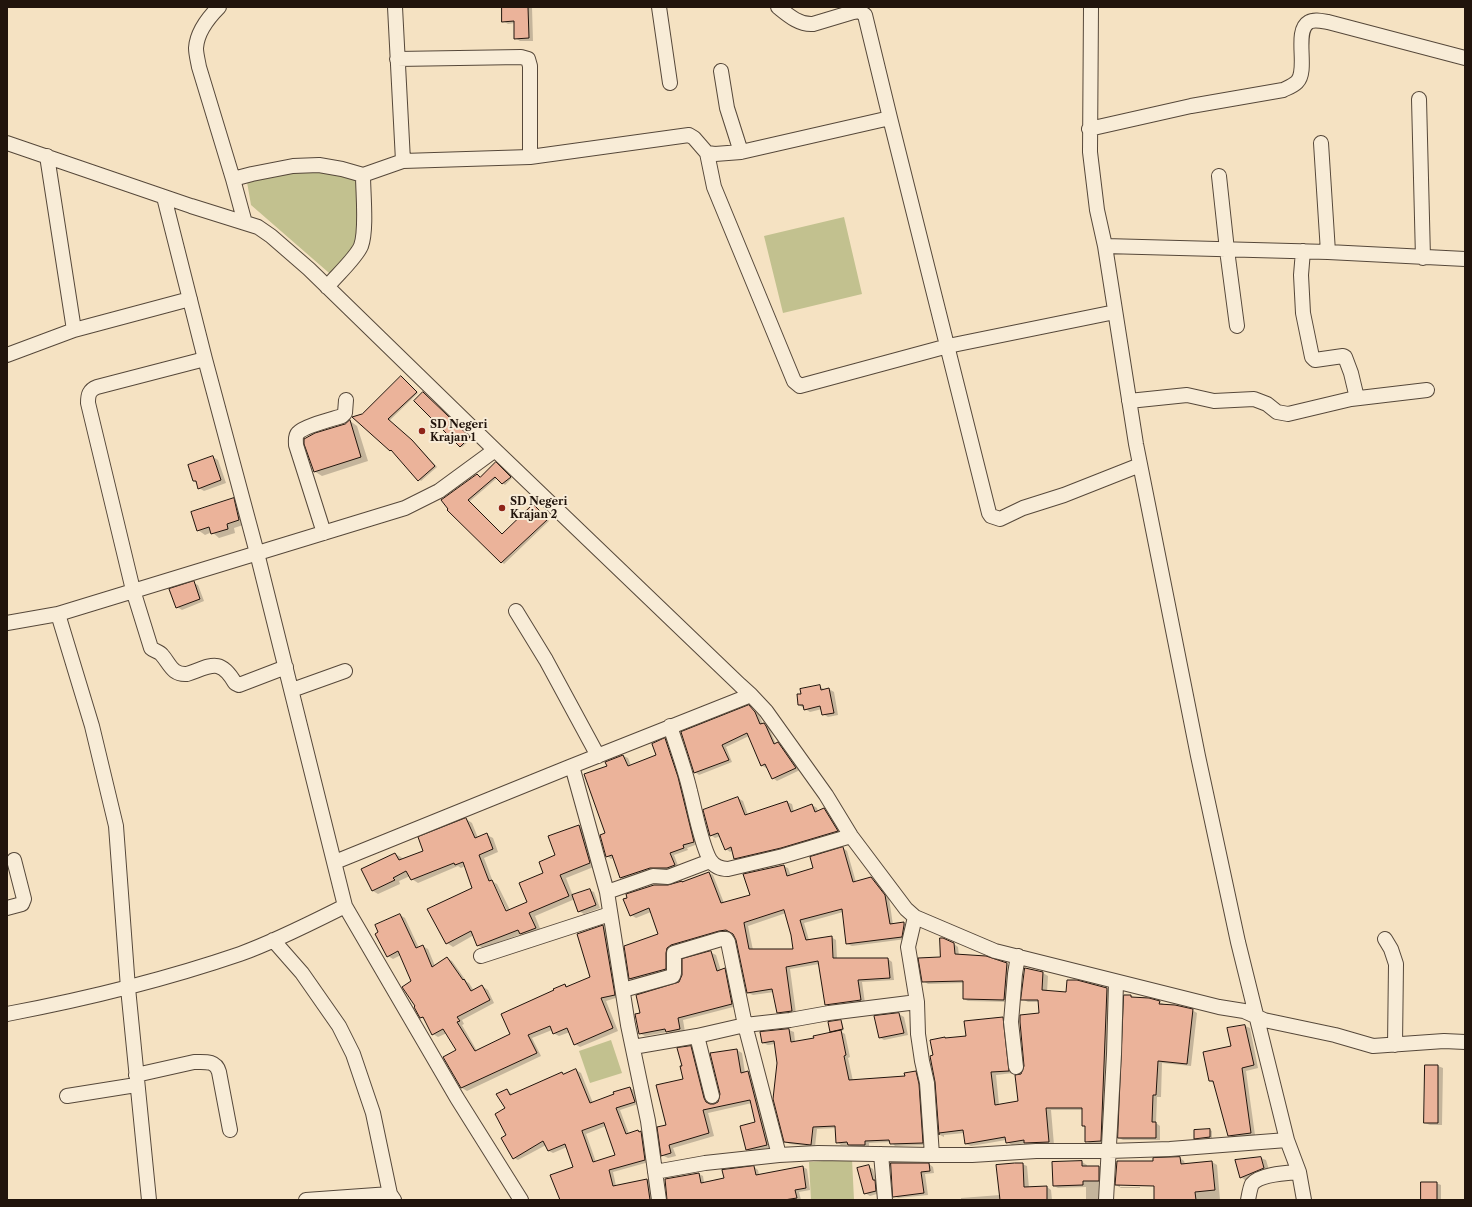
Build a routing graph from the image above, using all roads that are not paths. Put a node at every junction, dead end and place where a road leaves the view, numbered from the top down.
1 (219, 7) edge
2 (395, 7) edge
3 (659, 7) edge
4 (778, 7) edge
5 (1091, 7) edge
6 (1465, 58) edge
7 (397, 59) junction
8 (720, 71) dead end
9 (670, 83) dead end
10 (1419, 99) dead end
11 (890, 118) junction
12 (1089, 129) junction
13 (7, 143) edge
14 (1321, 143) dead end
15 (741, 152) junction
16 (707, 153) junction
17 (47, 156) junction
18 (530, 157) junction
19 (403, 160) junction
20 (363, 175) junction
21 (1219, 176) dead end
22 (233, 179) junction
23 (164, 197) junction
24 (245, 223) junction
25 (1105, 246) junction
26 (1227, 250) junction
27 (1303, 251) junction
28 (1328, 252) junction
29 (1423, 258) junction
30 (1465, 259) edge
31 (327, 287) junction
32 (190, 299) junction
33 (1115, 312) junction
34 (1237, 326) dead end
35 (74, 330) junction
36 (948, 346) junction
37 (7, 355) edge
38 (205, 359) junction
39 (1427, 390) dead end
40 (1357, 398) junction
41 (346, 400) dead end
42 (1129, 401) junction
43 (495, 450) junction
44 (1140, 465) junction
45 (324, 533) junction
46 (257, 553) junction
47 (133, 590) junction
48 (516, 611) dead end
49 (58, 614) junction
50 (7, 623) edge
51 (286, 667) junction
52 (345, 671) dead end
53 (292, 690) junction
54 (751, 694) junction
55 (670, 726) junction
56 (598, 756) junction
57 (572, 766) junction
58 (851, 836) junction
59 (14, 860) dead end
60 (710, 861) junction
61 (335, 862) junction
62 (606, 892) junction
63 (346, 906) junction
64 (7, 908) edge
65 (610, 914) junction
66 (915, 917) junction
67 (1385, 939) dead end
68 (273, 940) junction
69 (481, 956) dead end
70 (1018, 956) junction
71 (1116, 982) junction
72 (128, 988) junction
73 (623, 990) junction
74 (917, 1002) junction
75 (7, 1014) edge
76 (1258, 1018) junction
77 (745, 1025) junction
78 (697, 1036) junction
79 (1465, 1042) edge
80 (1395, 1045) junction
81 (633, 1047) junction
82 (1016, 1067) dead end
83 (136, 1080) junction
84 (67, 1096) dead end
85 (712, 1096) dead end
86 (230, 1130) dead end
87 (1287, 1140) junction
88 (1109, 1151) junction
89 (881, 1154) junction
90 (779, 1155) junction
91 (932, 1155) junction
92 (655, 1172) junction
93 (1298, 1172) junction
94 (392, 1197) edge
95 (149, 1200) edge
96 (308, 1200) edge
97 (522, 1200) edge
98 (659, 1200) edge
99 (885, 1200) edge
100 (1106, 1200) edge
101 (1248, 1200) edge
102 (1304, 1200) edge

1 - 22 street
2 - 7 street
3 - 9 street
4 - 11 street
5 - 12 street
6 - 12 street
7 - 18 street
7 - 19 street
8 - 15 street
10 - 29 street
11 - 15 street
11 - 36 street
12 - 25 street
13 - 17 street
14 - 28 street
15 - 16 street
16 - 18 street
16 - 36 street
17 - 23 street
17 - 35 street
18 - 19 street
19 - 20 street
20 - 22 street
20 - 31 street
21 - 26 street
22 - 24 street
23 - 24 street
23 - 32 street
24 - 31 street
25 - 26 street
25 - 33 street
26 - 27 street
26 - 34 street
27 - 28 street
27 - 40 street
28 - 29 street
29 - 30 street
31 - 43 street
32 - 35 street
32 - 38 street
33 - 36 street
33 - 42 street
35 - 37 street
36 - 44 street
38 - 46 street
38 - 47 street
39 - 40 street
40 - 42 street
41 - 45 street
42 - 44 street
43 - 45 street
43 - 54 street
44 - 76 street
45 - 46 street
46 - 47 street
46 - 51 street
47 - 49 street
47 - 51 street
48 - 56 street
49 - 50 street
49 - 72 street
51 - 53 street
52 - 53 street
53 - 61 street
54 - 55 street
54 - 58 street
55 - 56 street
55 - 60 street
56 - 57 street
57 - 61 street
57 - 62 street
58 - 60 street
58 - 66 street
59 - 64 street
60 - 62 street
61 - 63 street
62 - 65 street
63 - 68 street
63 - 97 street
65 - 69 street
65 - 73 street
66 - 70 street
66 - 74 street
67 - 80 street
68 - 72 street
68 - 94 street
70 - 71 street
70 - 82 street
71 - 76 street
71 - 88 street
72 - 75 street
72 - 83 street
73 - 77 street
73 - 81 street
74 - 77 street
74 - 91 street
76 - 80 street
76 - 87 street
77 - 78 street
77 - 90 street
78 - 81 street
78 - 85 street
79 - 80 street
81 - 92 street
83 - 84 street
83 - 86 street
83 - 95 street
87 - 88 street
87 - 93 street
88 - 91 street
88 - 100 street
89 - 90 street
89 - 91 street
89 - 99 street
90 - 92 street
92 - 98 street
93 - 101 street
93 - 102 street
94 - 96 street

